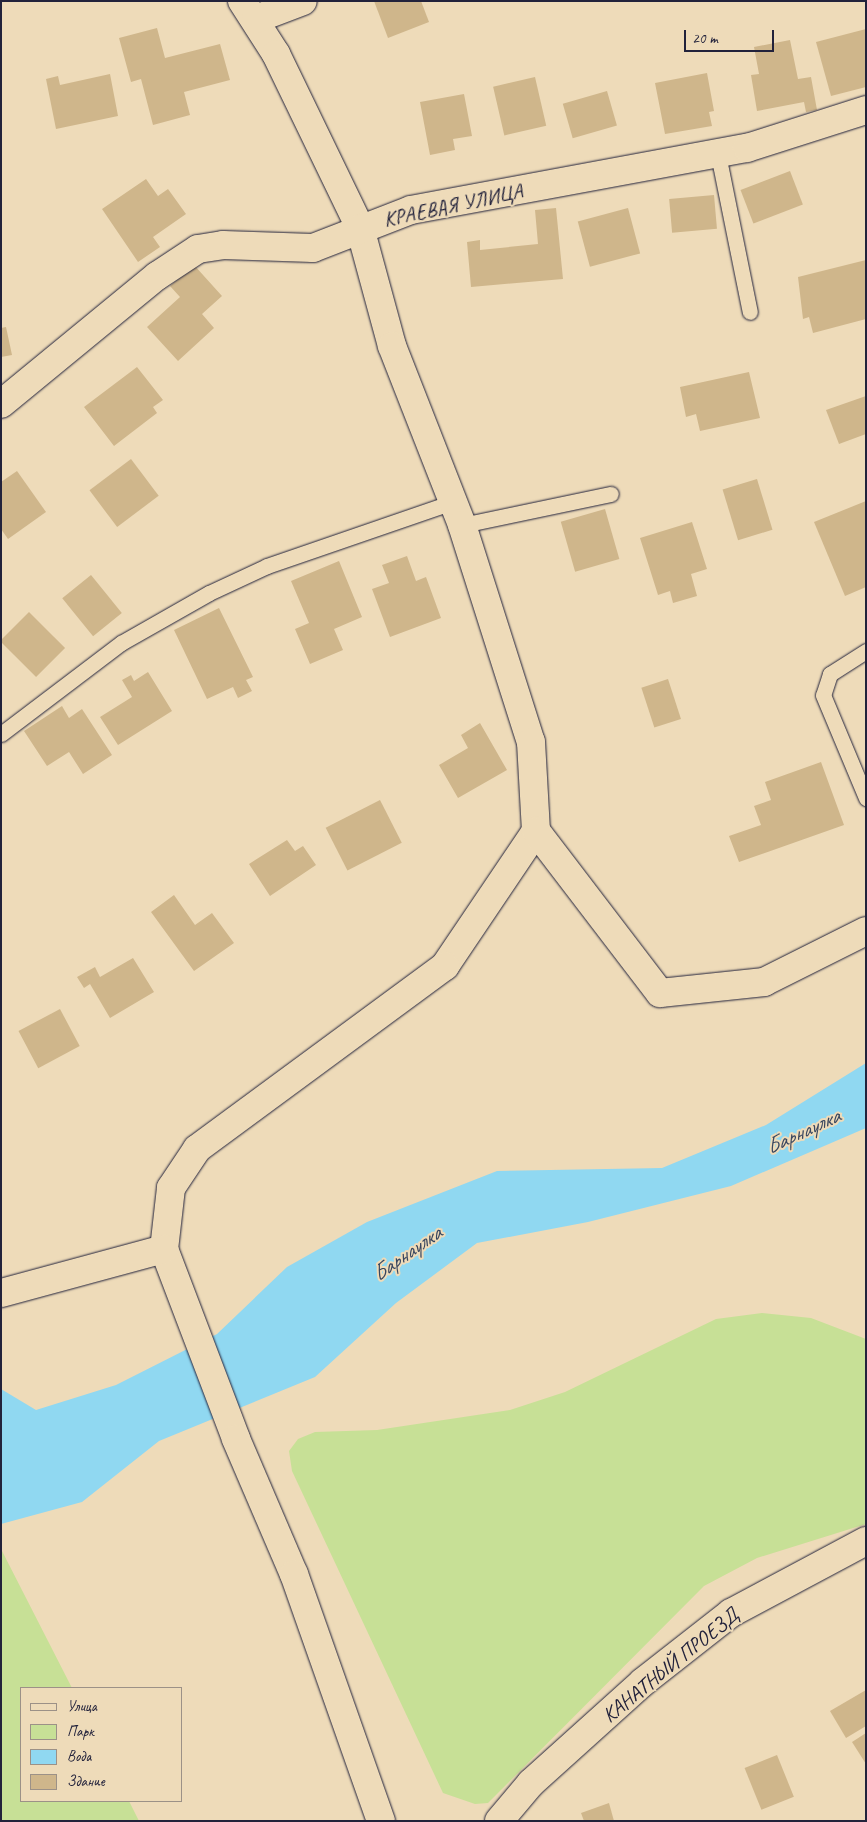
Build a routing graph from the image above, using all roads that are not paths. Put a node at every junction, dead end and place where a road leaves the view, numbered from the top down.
1 (303, 1) edge
2 (249, 10) edge
3 (866, 110) edge
4 (718, 154) junction
5 (360, 228) junction
6 (750, 312) dead end
7 (1, 404) edge
8 (611, 494) dead end
9 (457, 513) junction
10 (866, 651) edge
11 (1, 734) edge
12 (866, 798) edge
13 (536, 830) junction
14 (866, 931) edge
15 (164, 1249) junction
16 (1, 1292) edge
17 (866, 1542) edge
18 (381, 1821) edge
19 (498, 1821) edge

1 - 2 street
2 - 5 street
3 - 4 street, КРАЕВАЯ УЛИЦА
4 - 5 street, КРАЕВАЯ УЛИЦА
4 - 6 lane
5 - 7 street, КРАЕВАЯ УЛИЦА
5 - 9 street
8 - 9 lane
9 - 11 lane
9 - 13 street
10 - 12 lane
13 - 14 street
13 - 15 street
15 - 16 street
15 - 18 street
17 - 19 street, КАНАТНЫЙ ПРОЕЗД

